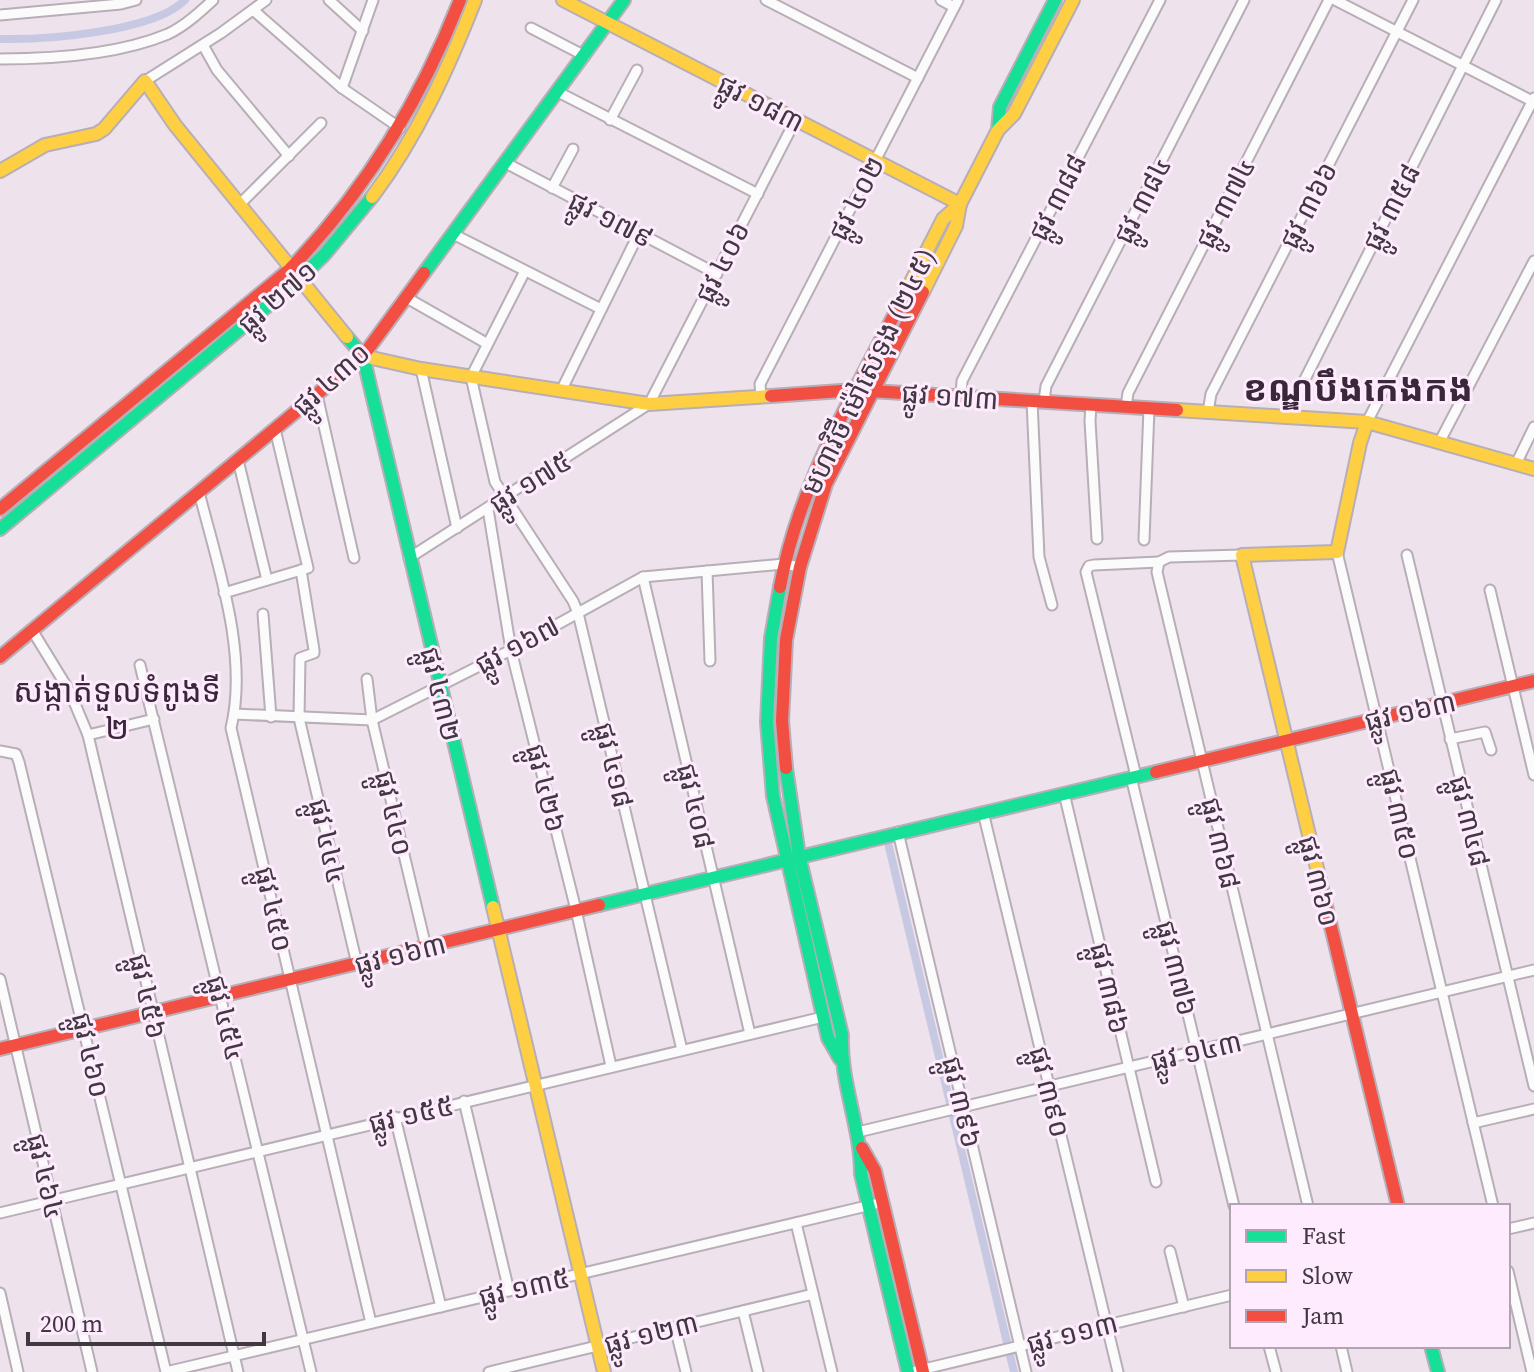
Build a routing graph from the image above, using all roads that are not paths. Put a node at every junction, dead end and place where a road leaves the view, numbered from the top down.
1 (136, 0) edge
2 (213, 0) edge
3 (266, 0) edge
4 (329, 0) edge
5 (373, 0) edge
6 (460, 0) edge
7 (475, 0) edge
8 (563, 0) edge
9 (624, 0) edge
10 (766, 0) edge
11 (941, 0) edge
12 (1055, 0) edge
13 (1073, 0) edge
14 (1160, 0) edge
15 (1244, 0) edge
16 (1332, 0) edge
17 (1413, 0) edge
18 (1496, 0) edge
19 (956, 4) edge
20 (253, 10) junction
21 (0, 15) edge
22 (609, 24) junction
23 (531, 28) dead end
24 (363, 31) junction
25 (1397, 32) junction
26 (203, 45) junction
27 (585, 56) junction
28 (0, 59) edge
29 (1462, 65) junction
30 (637, 70) dead end
31 (918, 78) junction
32 (145, 81) junction
33 (342, 88) junction
34 (558, 92) junction
35 (1533, 101) edge
36 (610, 120) junction
37 (795, 121) junction
38 (321, 123) dead end
39 (400, 128) junction
40 (998, 130) junction
41 (573, 149) dead end
42 (289, 156) junction
43 (875, 161) junction
44 (506, 163) junction
45 (0, 171) edge
46 (552, 188) junction
47 (758, 194) junction
48 (960, 204) junction
49 (239, 205) junction
50 (639, 233) junction
51 (453, 234) junction
52 (1534, 261) edge
53 (525, 271) junction
54 (295, 274) junction
55 (717, 274) junction
56 (407, 298) junction
57 (601, 309) junction
58 (896, 310) junction
59 (910, 318) junction
60 (486, 343) junction
61 (363, 356) junction
62 (421, 369) junction
63 (471, 377) junction
64 (855, 390) junction
65 (561, 391) junction
66 (873, 391) junction
67 (317, 395) junction
68 (961, 396) junction
69 (761, 397) junction
70 (1038, 401) junction
71 (649, 404) junction
72 (1091, 404) junction
73 (1126, 407) junction
74 (1149, 408) junction
75 (1208, 412) junction
76 (1292, 416) junction
77 (1367, 422) junction
78 (1534, 427) edge
79 (275, 429) junction
80 (1440, 441) junction
81 (238, 460) junction
82 (1516, 464) junction
83 (1534, 469) edge
84 (199, 492) junction
85 (505, 498) junction
86 (0, 509) edge
87 (488, 509) junction
88 (457, 528) junction
89 (0, 529) edge
90 (1097, 539) dead end
91 (1144, 540) dead end
92 (1337, 552) junction
93 (1242, 555) junction
94 (1407, 555) dead end
95 (354, 558) dead end
96 (409, 558) junction
97 (1159, 562) junction
98 (784, 564) junction
99 (800, 567) junction
100 (305, 569) junction
101 (707, 571) junction
102 (643, 577) junction
103 (267, 580) junction
104 (1490, 590) dead end
105 (224, 593) junction
106 (1052, 605) dead end
107 (578, 613) junction
108 (263, 614) dead end
109 (32, 630) junction
110 (511, 650) junction
111 (0, 657) edge
112 (710, 661) dead end
113 (140, 665) dead end
114 (367, 679) dead end
115 (1534, 681) edge
116 (439, 685) junction
117 (1513, 686) junction
118 (1442, 703) junction
119 (234, 714) junction
120 (271, 717) junction
121 (299, 718) junction
122 (154, 719) junction
123 (1377, 719) junction
124 (372, 720) junction
125 (88, 735) junction
126 (1450, 739) junction
127 (1285, 741) junction
128 (1491, 750) dead end
129 (0, 751) edge
130 (1202, 760) junction
131 (784, 761) junction
132 (769, 762) junction
133 (1534, 775) edge
134 (1134, 777) junction
135 (1064, 793) junction
136 (983, 812) junction
137 (898, 832) junction
138 (799, 856) junction
139 (785, 859) junction
140 (713, 877) junction
141 (646, 893) junction
142 (576, 910) junction
143 (498, 930) junction
144 (426, 947) junction
145 (357, 964) junction
146 (1534, 970) edge
147 (1508, 976) junction
148 (0, 979) edge
149 (290, 980) junction
150 (1442, 992) junction
151 (221, 996) junction
152 (152, 1013) junction
153 (1351, 1014) junction
154 (823, 1017) junction
155 (85, 1029) junction
156 (750, 1034) junction
157 (1267, 1034) junction
158 (16, 1045) junction
159 (0, 1049) edge
160 (682, 1050) junction
161 (1197, 1051) junction
162 (841, 1062) junction
163 (611, 1066) junction
164 (1129, 1067) junction
165 (535, 1085) junction
166 (1049, 1086) junction
167 (1534, 1086) edge
168 (464, 1101) junction
169 (955, 1109) junction
170 (1534, 1109) edge
171 (395, 1117) junction
172 (1473, 1123) junction
173 (326, 1134) junction
174 (859, 1139) junction
175 (259, 1150) junction
176 (189, 1167) junction
177 (1156, 1182) dead end
178 (121, 1183) junction
179 (52, 1200) junction
180 (882, 1202) junction
181 (1234, 1204) edge
182 (1308, 1204) edge
183 (1398, 1204) edge
184 (1493, 1204) edge
185 (868, 1205) junction
186 (0, 1213) edge
187 (796, 1223) junction
188 (1534, 1223) edge
189 (1510, 1229) edge
190 (1170, 1251) dead end
191 (581, 1274) junction
192 (1510, 1279) edge
193 (509, 1291) junction
194 (0, 1293) edge
195 (813, 1294) junction
196 (1230, 1296) edge
197 (441, 1307) junction
198 (1184, 1307) junction
199 (743, 1311) junction
200 (371, 1323) junction
201 (1107, 1325) junction
202 (675, 1327) junction
203 (303, 1339) junction
204 (598, 1346) junction
205 (1013, 1348) junction
206 (1270, 1348) edge
207 (1341, 1348) edge
208 (1432, 1348) edge
209 (234, 1356) junction
210 (526, 1368) edge
211 (916, 1371) edge
212 (18, 1372) edge
213 (92, 1372) edge
214 (166, 1372) edge
215 (238, 1372) edge
216 (311, 1372) edge
217 (489, 1372) edge
218 (604, 1372) edge
219 (686, 1372) edge
220 (758, 1372) edge
221 (832, 1372) edge
222 (1026, 1372) edge
223 (1118, 1372) edge
224 (1276, 1372) edge
225 (1347, 1372) edge
226 (1438, 1372) edge
227 (1532, 1372) edge

1 - 21 street
2 - 28 street
3 - 20 street
4 - 24 street
5 - 24 street
6 - 39 street, ផ្លូវ ២៧១
7 - 54 street, ផ្លូវ ២៧១
8 - 22 street, ផ្លូវ ១៨៣
9 - 22 street, ផ្លូវ ៤៣០
10 - 31 street
11 - 19 street
12 - 40 street, មហាវិថី ម៉ៅសេទុង (២៤៥)
13 - 40 street, មហាវិថី ម៉ៅសេទុង (២៤៥)
14 - 68 street, ផ្លូវ ៣៨៨
15 - 70 street, ផ្លូវ ៣៨៤
16 - 25 street
16 - 73 street, ផ្លូវ ៣៧៤
17 - 25 street, ផ្លូវ ៣៦៦
18 - 29 street, ផ្លូវ ៣៥៨
19 - 31 street, ផ្លូវ ៤០២
20 - 26 street
20 - 33 street
22 - 27 street, ផ្លូវ ៤៣០
22 - 37 street, ផ្លូវ ១៨៣
23 - 27 street
24 - 33 street
25 - 29 street
25 - 75 street, ផ្លូវ ៣៦៦
26 - 32 street
26 - 42 street
27 - 34 street, ផ្លូវ ៤៣០
29 - 35 street
29 - 76 street, ផ្លូវ ៣៥៨
30 - 36 street
31 - 43 street, ផ្លូវ ៤០២
32 - 45 street
32 - 49 street, ផ្លូវ ៤៣២
33 - 39 street
34 - 36 street
34 - 44 street, ផ្លូវ ៤៣០
35 - 77 street
36 - 47 street
37 - 43 street, ផ្លូវ ១៨៣
37 - 47 street, ផ្លូវ ៤០៦
38 - 42 street
39 - 54 street, ផ្លូវ ២៧១
40 - 48 street, មហាវិថី ម៉ៅសេទុង (២៤៥)
41 - 46 street
42 - 49 street
43 - 48 street, ផ្លូវ ១៨៣
43 - 69 street, ផ្លូវ ៤០២
44 - 46 street, ផ្លូវ ១៧៩
44 - 51 street, ផ្លូវ ៤៣០
46 - 50 street, ផ្លូវ ១៧៩
47 - 55 street, ផ្លូវ ៤០៦
48 - 58 street, មហាវិថី ម៉ៅសេទុង (២៤៥)
48 - 59 street, មហាវិថី ម៉ៅសេទុង (២៤៥)
49 - 54 street, ផ្លូវ ៤៣២
50 - 55 street, ផ្លូវ ១៧៩
50 - 57 street
51 - 53 street
51 - 56 street, ផ្លូវ ៤៣០
52 - 80 street
53 - 57 street
53 - 60 street
54 - 61 street, ផ្លូវ ៤៣២
54 - 86 street, ផ្លូវ ២៧១
54 - 89 street, ផ្លូវ ២៧១
55 - 71 street, ផ្លូវ ៤០៦
56 - 60 street
56 - 61 street, ផ្លូវ ៤៣០
57 - 65 street
58 - 59 street
58 - 64 street, មហាវិថី ម៉ៅសេទុង (២៤៥)
59 - 66 street, មហាវិថី ម៉ៅសេទុង (២៤៥)
60 - 63 street
61 - 62 street, ផ្លូវ ១៧៣
61 - 67 street, ផ្លូវ ៤៣០
61 - 96 street, ផ្លូវ ៤៣២
62 - 63 street, ផ្លូវ ១៧៣
62 - 88 street
63 - 65 street, ផ្លូវ ១៧៣
63 - 85 street, ផ្លូវ ៤១៨
64 - 66 street, ផ្លូវ ១៧៣
64 - 69 street, ផ្លូវ ១៧៣
64 - 98 street, មហាវិថី ម៉ៅសេទុង (២៤៥)
65 - 71 street, ផ្លូវ ១៧៣
66 - 68 street, ផ្លូវ ១៧៣
66 - 99 street, មហាវិថី ម៉ៅសេទុង (២៤៥)
67 - 79 street, ផ្លូវ ៤៣០
67 - 95 street
68 - 70 street, ផ្លូវ ១៧៣
69 - 71 street, ផ្លូវ ១៧៣
70 - 72 street, ផ្លូវ ១៧៣
70 - 106 street
71 - 85 street, ផ្លូវ ១៧៥
72 - 73 street, ផ្លូវ ១៧៣
72 - 90 street
73 - 74 street, ផ្លូវ ១៧៣
74 - 75 street, ផ្លូវ ១៧៣
74 - 91 street
75 - 76 street, ផ្លូវ ១៧៣
76 - 77 street, ផ្លូវ ១៧៣
77 - 80 street, ផ្លូវ ១៧៣
77 - 92 street, ផ្លូវ ៣៥០
78 - 82 street
79 - 81 street, ផ្លូវ ៤៣០
79 - 100 street
80 - 82 street, ផ្លូវ ១៧៣
81 - 84 street, ផ្លូវ ៤៣០
81 - 103 street
82 - 83 street, ផ្លូវ ១៧៣
84 - 105 street, ផ្លូវ ៤៥០
84 - 109 street, ផ្លូវ ៤៣០
85 - 87 street, ផ្លូវ ១៧៥
85 - 107 street, ផ្លូវ ៤១៨
87 - 88 street, ផ្លូវ ១៧៥
87 - 110 street, ផ្លូវ ៤២៦
88 - 96 street, ផ្លូវ ១៧៥
92 - 93 street
92 - 123 street, ផ្លូវ ៣៥០
93 - 97 street
93 - 127 street, ផ្លូវ ៣៦០
94 - 118 street, ផ្លូវ ៣៤៨
96 - 116 street, ផ្លូវ ៤៣២
97 - 130 street, ផ្លូវ ៣៦៨
97 - 134 street, ផ្លូវ ៣៧៦
98 - 99 street, ផ្លូវ ១៦៧
98 - 101 street, ផ្លូវ ១៦៧
98 - 132 street, មហាវិថី ម៉ៅសេទុង (២៤៥)
99 - 131 street, មហាវិថី ម៉ៅសេទុង (២៤៥)
100 - 103 street
100 - 121 street, ផ្លូវ ៤៤៤
101 - 102 street, ផ្លូវ ១៦៧
101 - 112 street
102 - 107 street, ផ្លូវ ១៦៧
102 - 140 street, ផ្លូវ ៤០៨
103 - 105 street
104 - 117 street
105 - 119 street, ផ្លូវ ៤៥០
107 - 110 street, ផ្លូវ ១៦៧
107 - 141 street, ផ្លូវ ៤១៨
108 - 120 street
109 - 111 street, ផ្លូវ ៤៣០
109 - 125 street, ផ្លូវ ៤៥៦
110 - 116 street, ផ្លូវ ១៦៧
110 - 142 street, ផ្លូវ ៤២៦
113 - 122 street, ផ្លូវ ៤៥៤
114 - 124 street, ផ្លូវ ៤៤០
115 - 117 street, ផ្លូវ ១៦៣
116 - 124 street, ផ្លូវ ១៦៧
116 - 143 street, ផ្លូវ ៤៣២
117 - 118 street, ផ្លូវ ១៦៣
117 - 133 street
118 - 123 street, ផ្លូវ ១៦៣
118 - 126 street, ផ្លូវ ៣៤៨
119 - 120 street, ផ្លូវ ១៦៧
119 - 149 street, ផ្លូវ ៤៥០
120 - 121 street, ផ្លូវ ១៦៧
121 - 124 street, ផ្លូវ ១៦៧
121 - 145 street, ផ្លូវ ៤៤៤
122 - 125 street
122 - 151 street, ផ្លូវ ៤៥៤
123 - 127 street, ផ្លូវ ១៦៣
123 - 150 street, ផ្លូវ ៣៥០
124 - 144 street, ផ្លូវ ៤៤០
125 - 152 street, ផ្លូវ ៤៥៦
126 - 128 street
126 - 147 street, ផ្លូវ ៣៤៨
127 - 130 street, ផ្លូវ ១៦៣
127 - 153 street, ផ្លូវ ៣៦០
129 - 155 street, ផ្លូវ ៤៦០
130 - 134 street, ផ្លូវ ១៦៣
130 - 157 street, ផ្លូវ ៣៦៨
131 - 132 street
131 - 138 street, មហាវិថី ម៉ៅសេទុង (២៤៥)
132 - 139 street, មហាវិថី ម៉ៅសេទុង (២៤៥)
134 - 135 street, ផ្លូវ ១៦៣
134 - 161 street, ផ្លូវ ៣៧៦
135 - 136 street, ផ្លូវ ១៦៣
135 - 164 street, ផ្លូវ ៣៨៦
136 - 137 street, ផ្លូវ ១៦៣
136 - 166 street, ផ្លូវ ៣៩០
137 - 138 street, ផ្លូវ ១៦៣
137 - 169 street, ផ្លូវ ៣៩៦
138 - 139 street, ផ្លូវ ១៦៣
138 - 162 street, មហាវិថី ម៉ៅសេទុង (២៤៥)
139 - 140 street, ផ្លូវ ១៦៣
139 - 154 street, មហាវិថី ម៉ៅសេទុង (២៤៥)
140 - 141 street, ផ្លូវ ១៦៣
140 - 156 street, ផ្លូវ ៤០៨
141 - 142 street, ផ្លូវ ១៦៣
141 - 160 street, ផ្លូវ ៤១៨
142 - 143 street, ផ្លូវ ១៦៣
142 - 163 street, ផ្លូវ ៤២៦
143 - 144 street, ផ្លូវ ១៦៣
143 - 165 street, ផ្លូវ ៤៣២
144 - 145 street, ផ្លូវ ១៦៣
145 - 149 street, ផ្លូវ ១៦៣
146 - 147 street, ផ្លូវ ១៤៣
147 - 150 street, ផ្លូវ ១៤៣
147 - 167 street, ផ្លូវ ៣៤៨
148 - 158 street, ផ្លូវ ៤៦៤
149 - 151 street, ផ្លូវ ១៦៣
149 - 173 street, ផ្លូវ ៤៥០
150 - 153 street, ផ្លូវ ១៤៣
150 - 172 street, ផ្លូវ ៣៥០
151 - 152 street, ផ្លូវ ១៦៣
151 - 175 street, ផ្លូវ ៤៥៤
152 - 155 street, ផ្លូវ ១៦៣
152 - 176 street, ផ្លូវ ៤៥៦
153 - 157 street, ផ្លូវ ១៤៣
153 - 183 street, ផ្លូវ ៣៦០
154 - 156 street, ផ្លូវ ១៥៥
154 - 162 street, មហាវិថី ម៉ៅសេទុង (២៤៥)
155 - 158 street, ផ្លូវ ១៦៣
155 - 178 street, ផ្លូវ ៤៦០
156 - 160 street, ផ្លូវ ១៥៥
157 - 161 street, ផ្លូវ ១៤៣
157 - 182 street, ផ្លូវ ៣៦៨
158 - 159 street, ផ្លូវ ១៦៣
158 - 179 street, ផ្លូវ ៤៦៤
160 - 163 street, ផ្លូវ ១៥៥
161 - 164 street, ផ្លូវ ១៤៣
161 - 181 street, ផ្លូវ ៣៧៦
162 - 174 street, មហាវិថី ម៉ៅសេទុង (២៤៥)
163 - 165 street, ផ្លូវ ១៥៥
164 - 166 street, ផ្លូវ ១៤៣
164 - 177 street, ផ្លូវ ៣៨៦
165 - 168 street, ផ្លូវ ១៥៥
165 - 191 street, ផ្លូវ ៤៣២
166 - 169 street, ផ្លូវ ១៤៣
166 - 201 street, ផ្លូវ ៣៩០
168 - 171 street, ផ្លូវ ១៥៥
168 - 193 street
169 - 174 street, ផ្លូវ ១៤៣
169 - 205 street, ផ្លូវ ៣៩៦
170 - 172 street
171 - 173 street, ផ្លូវ ១៥៥
171 - 197 street
172 - 184 street, ផ្លូវ ៣៥០
173 - 175 street, ផ្លូវ ១៥៥
173 - 200 street, ផ្លូវ ៤៥០
174 - 180 street, មហាវិថី ម៉ៅសេទុង (២៤៥)
174 - 185 street, មហាវិថី ម៉ៅសេទុង (២៤៥)
175 - 176 street, ផ្លូវ ១៥៥
175 - 203 street, ផ្លូវ ៤៥៤
176 - 178 street, ផ្លូវ ១៥៥
176 - 209 street, ផ្លូវ ៤៥៦
178 - 179 street, ផ្លូវ ១៥៥
178 - 214 street, ផ្លូវ ៤៦០
179 - 186 street, ផ្លូវ ១៥៥
179 - 213 street, ផ្លូវ ៤៦៤
180 - 185 street, ផ្លូវ ១៣៥
180 - 211 street, មហាវិថី ម៉ៅសេទុង (២៤៥)
185 - 187 street, ផ្លូវ ១៣៥
185 - 211 street, មហាវិថី ម៉ៅសេទុង (២៤៥)
187 - 191 street, ផ្លូវ ១៣៥
187 - 195 street
188 - 189 street
190 - 198 street
191 - 193 street, ផ្លូវ ១៣៥
191 - 204 street, ផ្លូវ ៤៣២
192 - 227 street
193 - 197 street, ផ្លូវ ១៣៥
194 - 212 street
195 - 199 street, ផ្លូវ ១២៣
195 - 221 street
196 - 198 street, ផ្លូវ ១១៣
197 - 200 street, ផ្លូវ ១៣៥
198 - 201 street, ផ្លូវ ១១៣
199 - 202 street, ផ្លូវ ១២៣
199 - 220 street
200 - 203 street, ផ្លូវ ១៣៥
201 - 205 street, ផ្លូវ ១១៣
201 - 223 street, ផ្លូវ ៣៩០
202 - 204 street, ផ្លូវ ១២៣
202 - 219 street
203 - 209 street, ផ្លូវ ១៣៥
203 - 216 street, ផ្លូវ ៤៥៤
204 - 210 street, ផ្លូវ ១២៣
204 - 218 street, ផ្លូវ ៤៣២
205 - 211 street, ផ្លូវ ១១៣
205 - 222 street, ផ្លូវ ៣៩៦
206 - 224 street
207 - 225 street
208 - 226 street
209 - 214 street, ផ្លូវ ១៣៥
209 - 215 street, ផ្លូវ ៤៥៦
210 - 217 street, ផ្លូវ ១២៣

